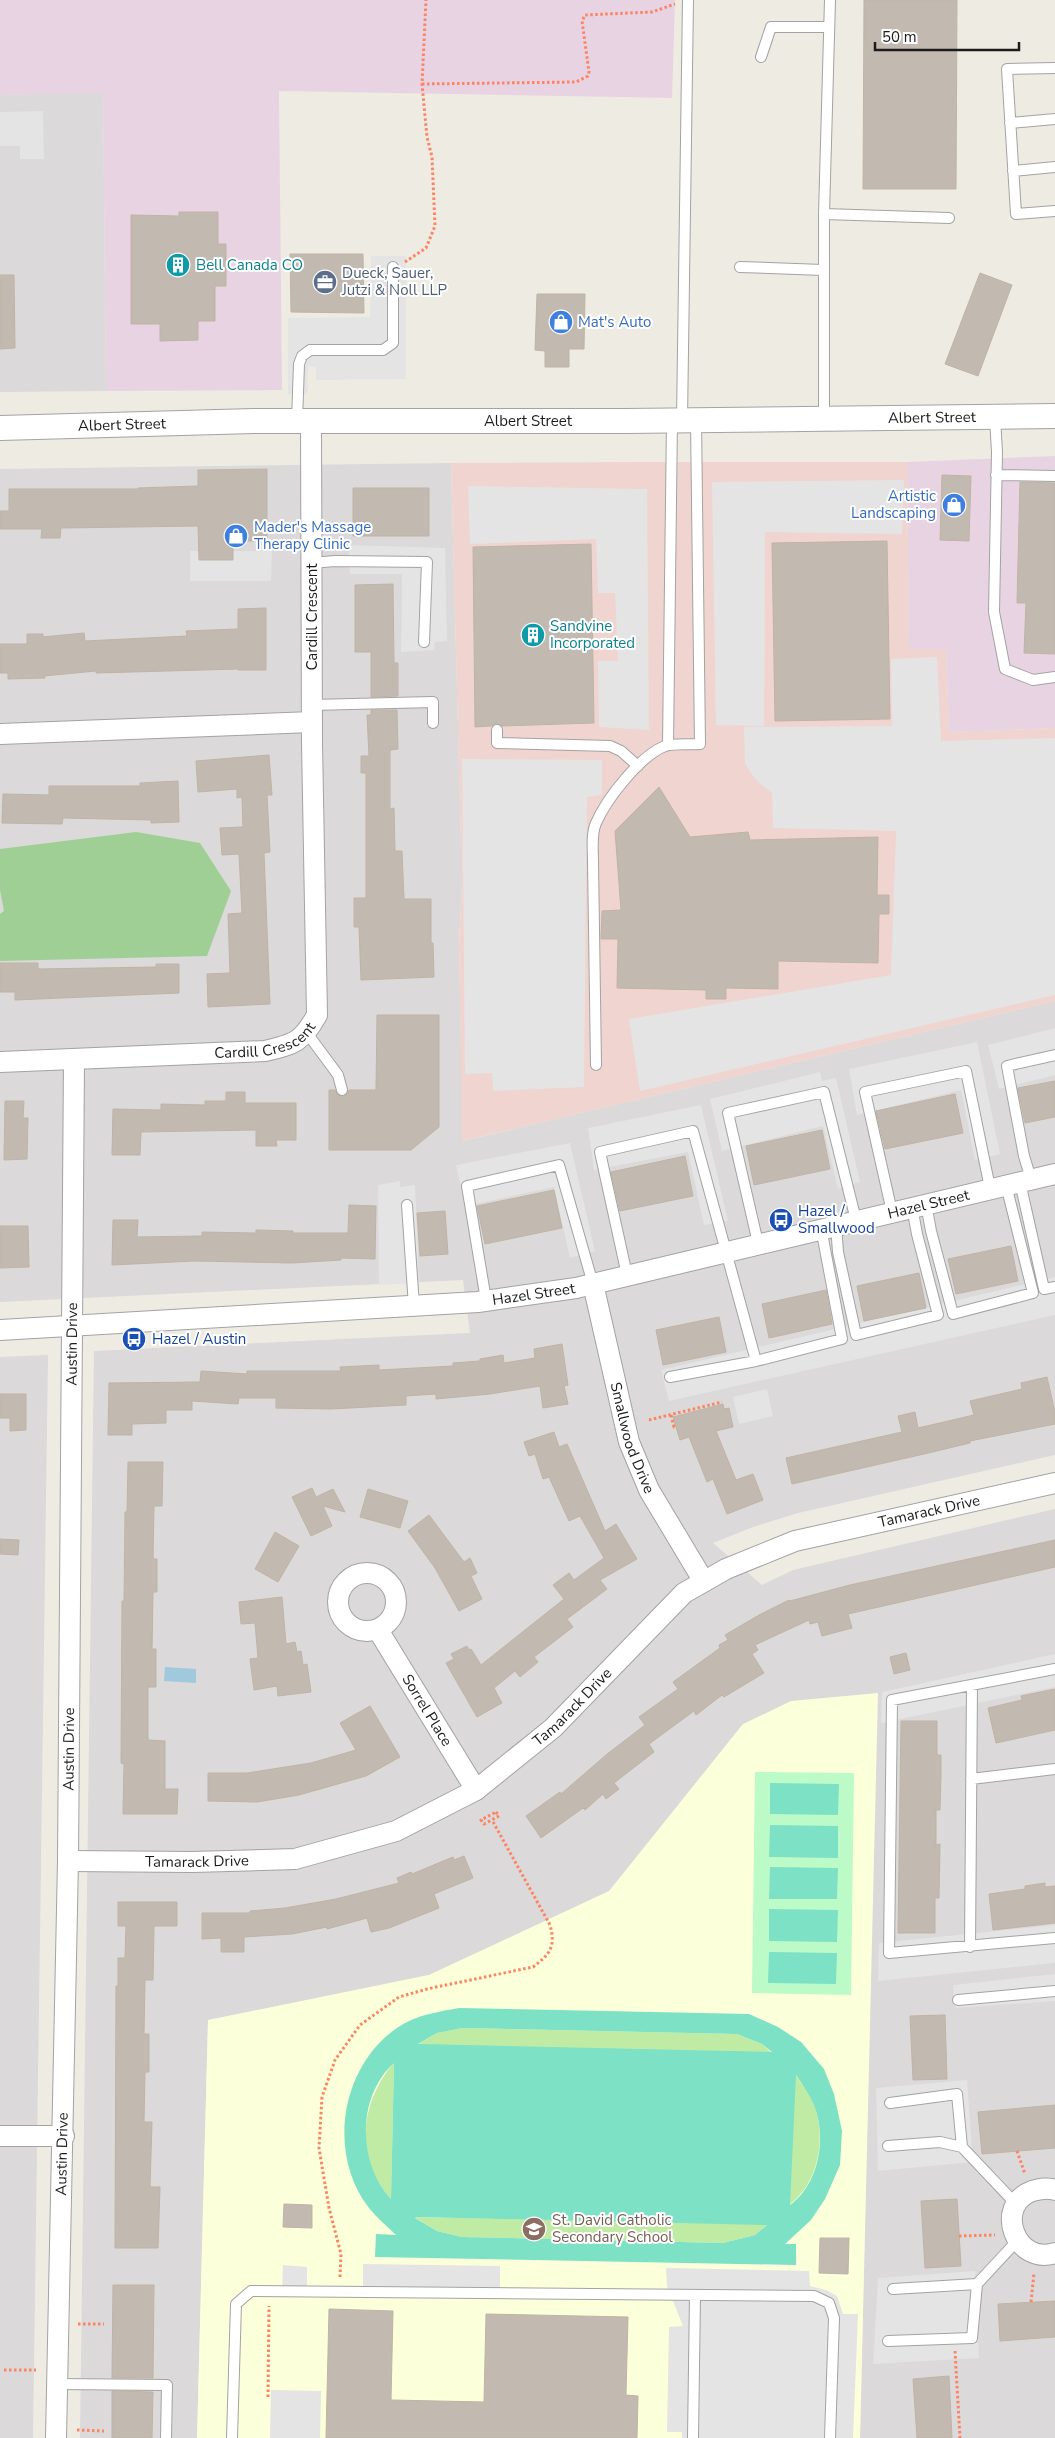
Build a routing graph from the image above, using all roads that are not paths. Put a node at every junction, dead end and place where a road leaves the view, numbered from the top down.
1 (830, 0) edge
2 (683, 1) edge
3 (830, 27) junction
4 (761, 58) dead end
5 (1055, 68) edge
6 (1055, 118) edge
7 (1010, 122) junction
8 (1055, 167) edge
9 (1013, 171) junction
10 (1055, 211) edge
11 (824, 214) junction
12 (950, 218) dead end
13 (393, 266) road end
14 (740, 268) dead end
15 (823, 270) junction
16 (1055, 416) edge
17 (995, 418) junction
18 (824, 419) junction
19 (683, 420) junction
20 (304, 421) junction
21 (0, 428) edge
22 (996, 475) junction
23 (1055, 476) edge
24 (312, 563) junction
25 (424, 642) dead end
26 (1055, 677) edge
27 (312, 714) junction
28 (433, 723) dead end
29 (497, 730) dead end
30 (0, 734) edge
31 (668, 745) junction
32 (638, 766) junction
33 (307, 1033) junction
34 (1055, 1055) edge
35 (74, 1060) junction
36 (0, 1062) edge
37 (596, 1065) dead end
38 (342, 1090) dead end
39 (1055, 1174) edge
40 (1012, 1184) junction
41 (407, 1206) dead end
42 (919, 1206) junction
43 (892, 1212) junction
44 (856, 1220) junction
45 (828, 1227) junction
46 (758, 1243) junction
47 (726, 1252) junction
48 (627, 1275) junction
49 (593, 1284) junction
50 (1055, 1287) edge
51 (486, 1300) junction
52 (414, 1306) junction
53 (72, 1327) junction
54 (0, 1330) edge
55 (756, 1361) junction
56 (670, 1376) dead end
57 (1055, 1482) edge
58 (703, 1580) junction
59 (378, 1630) dead end
60 (1055, 1669) edge
61 (972, 1685) junction
62 (1055, 1769) edge
63 (971, 1779) junction
64 (476, 1790) junction
65 (68, 1860) junction
66 (1055, 1938) edge
67 (970, 1946) junction
68 (1055, 1991) edge
69 (958, 2000) dead end
70 (890, 2103) dead end
71 (0, 2136) edge
72 (64, 2136) junction
73 (888, 2146) dead end
74 (962, 2147) junction
75 (1055, 2190) edge
76 (1016, 2204) junction
77 (1008, 2238) junction
78 (1055, 2253) edge
79 (977, 2284) junction
80 (893, 2289) dead end
81 (695, 2295) junction
82 (888, 2340) dead end
83 (57, 2384) junction
84 (56, 2438) edge
85 (166, 2438) edge
86 (232, 2438) edge
87 (693, 2438) edge
88 (830, 2438) edge

1 - 3 lane
2 - 19 lane
3 - 4 lane
3 - 11 lane
5 - 7 lane
6 - 7 lane
7 - 9 lane
8 - 9 lane
9 - 10 lane
11 - 12 lane
11 - 15 lane
13 - 20 lane
14 - 15 lane
15 - 18 lane
16 - 17 street, Albert Street
17 - 18 street, Albert Street
17 - 22 lane
18 - 19 street, Albert Street
19 - 20 street, Albert Street
19 - 31 lane
19 - 31 lane
20 - 21 street, Albert Street
20 - 24 street, Cardill Crescent
22 - 23 lane
22 - 26 lane
24 - 25 lane
24 - 27 street, Cardill Crescent
27 - 28 lane
27 - 30 street
27 - 33 street, Cardill Crescent
29 - 32 lane
31 - 32 lane
32 - 37 lane
33 - 35 street, Cardill Crescent
33 - 38 lane
34 - 40 lane
35 - 36 street, Cardill Crescent
35 - 53 street, Austin Drive
39 - 40 street, Hazel Street
40 - 42 street, Hazel Street
40 - 42 lane
40 - 43 lane
40 - 50 lane
41 - 52 lane
42 - 43 street, Hazel Street
42 - 45 lane
43 - 44 street, Hazel Street
44 - 45 street, Hazel Street
44 - 46 lane
45 - 46 street, Hazel Street
45 - 55 lane
46 - 47 street, Hazel Street
47 - 48 street, Hazel Street
47 - 48 lane
47 - 55 lane
48 - 49 street, Hazel Street
49 - 51 street, Hazel Street
49 - 51 lane
49 - 58 street, Smallwood Drive
51 - 52 street, Hazel Street
52 - 53 street, Hazel Street
53 - 54 street, Hazel Street
53 - 65 street, Austin Drive
55 - 56 lane
57 - 58 street, Tamarack Drive
58 - 64 street, Tamarack Drive
59 - 64 street, Sorrel Place
60 - 61 lane
61 - 63 lane
61 - 67 lane
62 - 63 lane
63 - 67 lane
64 - 65 street, Tamarack Drive
65 - 72 street, Austin Drive
66 - 67 lane
68 - 69 lane
70 - 74 lane
71 - 72 street
72 - 83 street, Austin Drive
73 - 74 lane
74 - 76 lane
75 - 76 street
76 - 77 street
77 - 78 street
77 - 79 lane
79 - 80 lane
79 - 82 lane
81 - 86 lane
81 - 87 lane
81 - 88 lane
83 - 84 street, Austin Drive
83 - 85 lane

